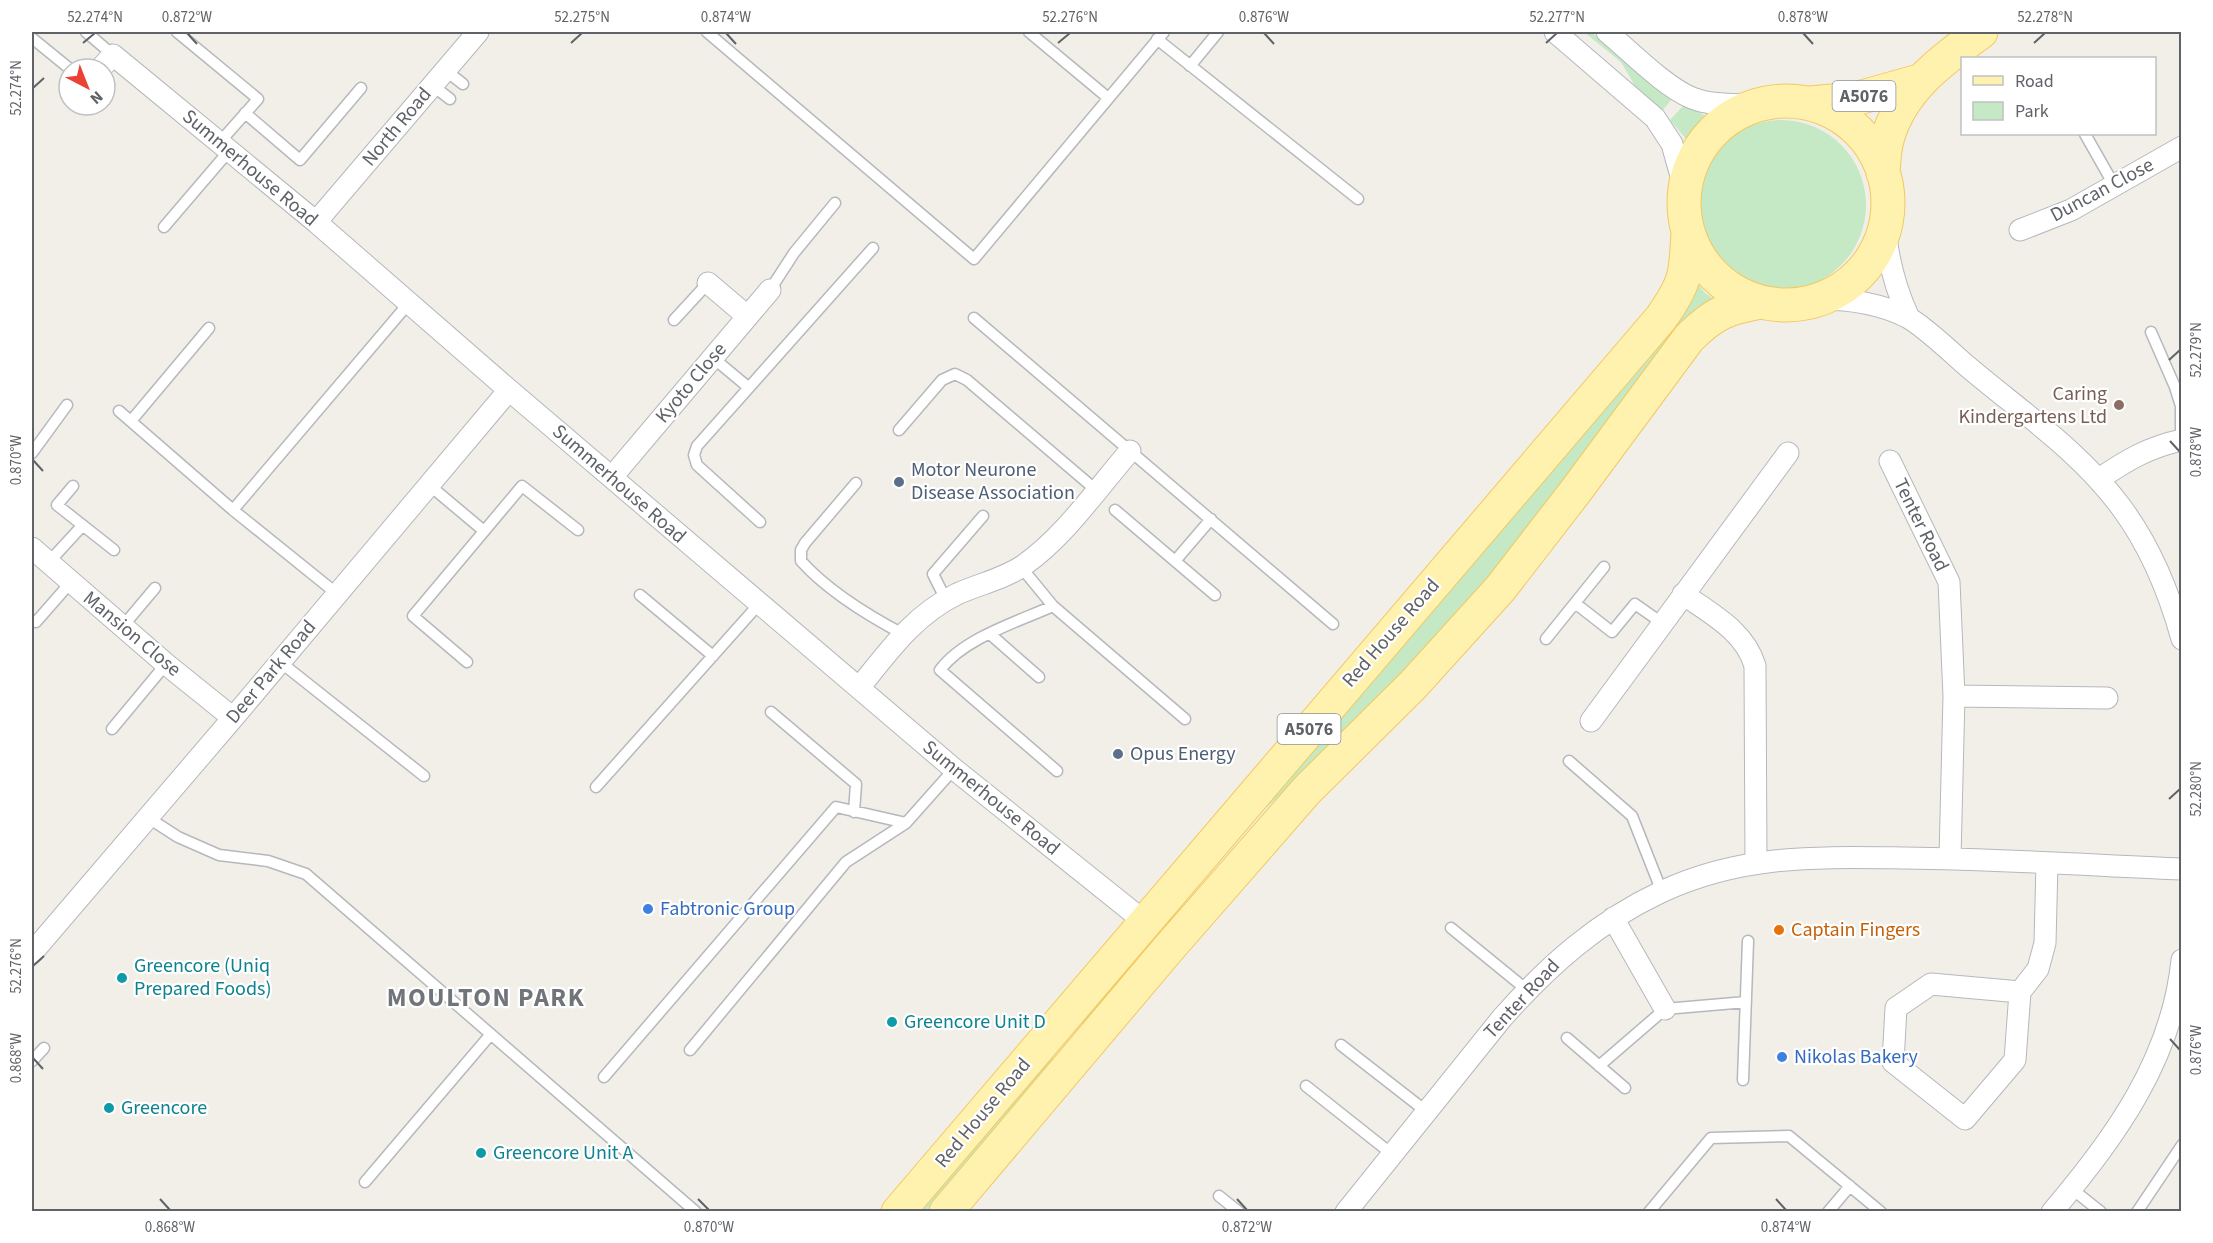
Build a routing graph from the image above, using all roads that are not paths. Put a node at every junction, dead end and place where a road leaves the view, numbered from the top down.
1 (86, 32) edge
2 (177, 32) edge
3 (478, 32) edge
4 (707, 32) edge
5 (1029, 32) edge
6 (1218, 32) edge
7 (1555, 32) edge
8 (1608, 32) edge
9 (1982, 32) edge
10 (1161, 35) edge
11 (32, 38) edge
12 (104, 57) edge
13 (57, 58) edge
14 (1190, 66) junction
15 (117, 69) edge
16 (439, 78) junction
17 (1919, 81) junction
18 (463, 84) dead end
19 (361, 88) dead end
20 (1107, 97) junction
21 (450, 99) dead end
22 (1808, 103) junction
23 (1756, 105) junction
24 (245, 113) junction
25 (2086, 135) edge
26 (224, 147) junction
27 (2181, 147) edge
28 (1883, 173) junction
29 (2114, 185) junction
30 (1684, 190) junction
31 (1358, 199) dead end
32 (835, 203) dead end
33 (316, 222) junction
34 (164, 227) dead end
35 (1885, 228) junction
36 (2020, 230) dead end
37 (1688, 232) junction
38 (873, 248) dead end
39 (708, 283) joint
40 (770, 290) joint
41 (1820, 299) junction
42 (1761, 302) junction
43 (408, 304) junction
44 (747, 316) junction
45 (974, 318) dead end
46 (1910, 318) junction
47 (674, 320) dead end
48 (209, 328) dead end
49 (2151, 332) dead end
50 (712, 357) junction
51 (748, 387) junction
52 (509, 390) junction
53 (67, 405) dead end
54 (119, 411) dead end
55 (131, 421) junction
56 (899, 430) dead end
57 (2181, 440) edge
58 (1130, 451) junction
59 (32, 453) edge
60 (1788, 453) dead end
61 (1890, 461) dead end
62 (612, 477) junction
63 (2099, 479) junction
64 (856, 483) dead end
65 (428, 484) junction
66 (73, 486) dead end
67 (1096, 490) junction
68 (233, 510) junction
69 (1115, 510) dead end
70 (983, 516) dead end
71 (1210, 519) junction
72 (760, 522) dead end
73 (82, 526) junction
74 (578, 530) dead end
75 (484, 531) junction
76 (32, 548) edge
77 (114, 550) dead end
78 (1175, 561) junction
79 (48, 562) junction
80 (1021, 567) junction
81 (1604, 567) dead end
82 (71, 582) junction
83 (155, 588) dead end
84 (336, 593) junction
85 (1683, 594) junction
86 (640, 595) dead end
87 (1215, 595) dead end
88 (946, 600) junction
89 (1575, 603) junction
90 (759, 604) junction
91 (1053, 606) junction
92 (36, 622) dead end
93 (1333, 624) dead end
94 (1662, 624) junction
95 (123, 626) junction
96 (903, 634) junction
97 (990, 634) junction
98 (1546, 639) dead end
99 (2181, 639) edge
100 (713, 656) junction
101 (279, 661) junction
102 (467, 662) dead end
103 (166, 664) junction
104 (1040, 677) dead end
105 (860, 688) junction
106 (1954, 696) junction
107 (2107, 698) dead end
108 (771, 712) dead end
109 (233, 718) junction
110 (1185, 719) dead end
111 (1590, 721) dead end
112 (112, 729) dead end
113 (1569, 761) dead end
114 (954, 769) junction
115 (1057, 771) dead end
116 (424, 776) dead end
117 (596, 787) dead end
118 (1307, 789) junction
119 (854, 812) junction
120 (147, 817) junction
121 (906, 823) junction
122 (1950, 858) junction
123 (1756, 862) junction
124 (2047, 863) junction
125 (2181, 869) edge
126 (1662, 892) junction
127 (1613, 918) junction
128 (1145, 922) junction
129 (1451, 928) dead end
130 (1748, 942) dead end
131 (34, 944) edge
132 (2181, 960) edge
133 (1527, 990) junction
134 (2020, 992) junction
135 (1746, 1002) junction
136 (1665, 1009) junction
137 (2176, 1025) edge
138 (491, 1034) junction
139 (1567, 1038) dead end
140 (1341, 1045) dead end
141 (44, 1048) dead end
142 (690, 1050) dead end
143 (32, 1061) edge
144 (1599, 1066) junction
145 (604, 1077) dead end
146 (1743, 1080) dead end
147 (1306, 1086) dead end
148 (1625, 1088) dead end
149 (1428, 1112) junction
150 (2181, 1145) edge
151 (1393, 1155) junction
152 (365, 1182) dead end
153 (1850, 1186) junction
154 (2072, 1189) junction
155 (1219, 1196) dead end
156 (696, 1212) edge
157 (898, 1212) edge
158 (946, 1212) edge
159 (1239, 1212) edge
160 (1346, 1212) edge
161 (1648, 1212) edge
162 (1828, 1212) edge
163 (1881, 1212) edge
164 (2052, 1212) edge
165 (2101, 1212) edge
166 (2137, 1212) edge

1 - 12 lane
2 - 24 lane
3 - 16 street, North Road
4 - 20 lane
5 - 20 lane
6 - 14 lane
7 - 30 street
8 - 23 street
9 - 17 main road, A5076
10 - 14 lane
10 - 20 lane
11 - 13 lane
14 - 31 lane
15 - 26 street, Summerhouse Road
16 - 18 lane
16 - 21 lane
16 - 33 street, North Road
17 - 22 main road, A5076
17 - 28 main road, A5076
19 - 24 lane
22 - 23 main road
22 - 28 main road
23 - 30 main road
24 - 26 lane
25 - 29 lane
26 - 33 street, Summerhouse Road
26 - 34 lane
27 - 29 street, Duncan Close
28 - 35 main road
29 - 36 street, Duncan Close
30 - 37 main road
32 - 40 lane
33 - 43 street, Summerhouse Road
35 - 41 main road
35 - 46 street
37 - 42 main road
37 - 128 main road, Red House Road / A5076
38 - 51 lane
39 - 44 street
39 - 47 lane
40 - 44 street, Kyoto Close
41 - 42 main road
41 - 46 street
42 - 118 main road
43 - 52 street, Summerhouse Road
43 - 68 lane
44 - 50 street, Kyoto Close
45 - 58 lane
46 - 63 street
48 - 55 lane
49 - 57 lane
50 - 51 lane
50 - 62 street, Kyoto Close
51 - 72 lane
52 - 62 street, Summerhouse Road
52 - 65 street, Deer Park Road
53 - 59 lane
54 - 55 lane
55 - 68 lane
56 - 67 lane
57 - 63 street
58 - 67 street
58 - 71 lane
60 - 85 street
61 - 106 street, Tenter Road
62 - 90 street, Summerhouse Road
63 - 99 street
64 - 96 lane
65 - 75 lane
65 - 84 street, Deer Park Road
66 - 73 lane
67 - 80 street
68 - 84 lane
69 - 78 lane
70 - 88 lane
71 - 78 lane
71 - 93 lane
73 - 77 lane
73 - 79 lane
74 - 75 lane
75 - 102 lane
76 - 79 street, Mansion Close
78 - 87 lane
79 - 82 street, Mansion Close
80 - 88 street
80 - 91 lane
81 - 89 lane
82 - 92 lane
82 - 95 street, Mansion Close
83 - 95 lane
84 - 101 street, Deer Park Road
85 - 94 street
85 - 123 street
86 - 100 lane
88 - 96 street
89 - 94 lane
89 - 98 lane
90 - 100 lane
90 - 105 street, Summerhouse Road
91 - 97 lane
91 - 110 lane
94 - 111 street
95 - 103 street, Mansion Close
96 - 105 street
97 - 104 lane
97 - 115 lane
100 - 117 lane
101 - 109 street, Deer Park Road
101 - 116 lane
103 - 109 street, Mansion Close
103 - 112 lane
105 - 114 street, Summerhouse Road
106 - 107 street
106 - 122 street, Tenter Road
108 - 119 lane
109 - 120 street, Deer Park Road
113 - 126 lane
114 - 121 lane
114 - 128 street, Summerhouse Road
118 - 128 main road
118 - 158 main road
119 - 121 lane
119 - 145 lane
120 - 131 street, Deer Park Road
120 - 138 lane
121 - 142 lane
122 - 123 street, Tenter Road
122 - 124 street, Tenter Road
123 - 126 street, Tenter Road
124 - 125 street, Tenter Road
124 - 134 street
126 - 127 street, Tenter Road
127 - 133 street, Tenter Road
127 - 136 street
128 - 157 main road, Red House Road / A5076
129 - 133 lane
130 - 135 lane
132 - 137 street
133 - 149 street, Tenter Road
134 - 134 street
135 - 136 lane
135 - 146 lane
136 - 144 lane
137 - 154 street
138 - 152 lane
138 - 156 lane
139 - 144 lane
140 - 149 lane
141 - 143 lane
144 - 148 lane
147 - 151 lane
149 - 151 street, Tenter Road
150 - 166 lane
151 - 160 street, Tenter Road
153 - 161 lane
153 - 162 lane
153 - 163 lane
154 - 164 street
154 - 165 lane
155 - 159 lane

